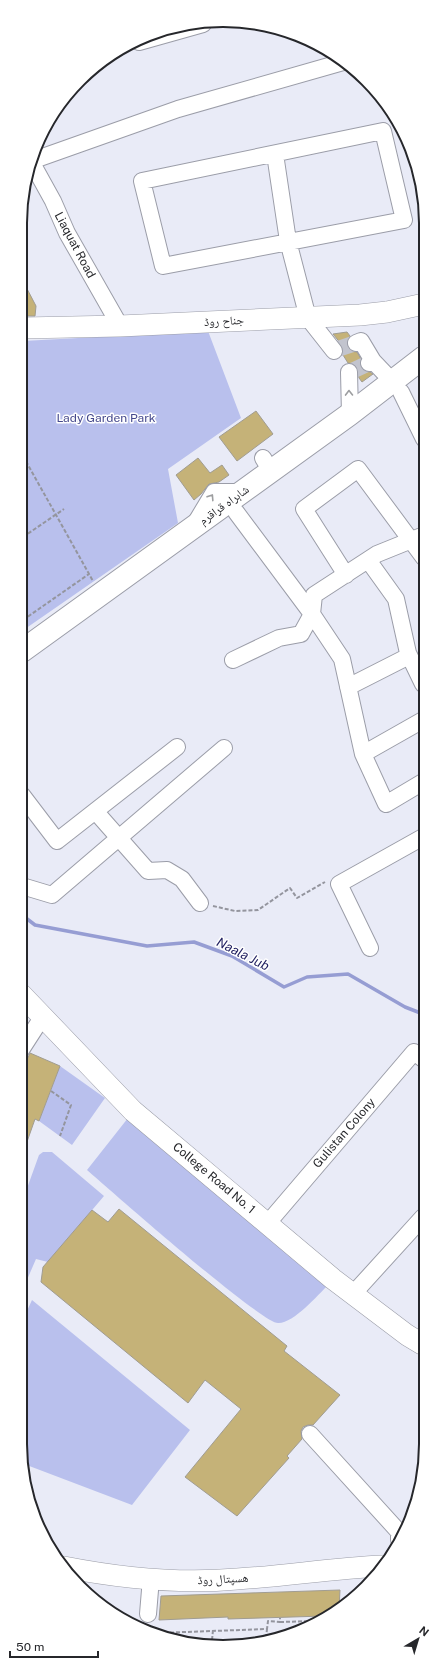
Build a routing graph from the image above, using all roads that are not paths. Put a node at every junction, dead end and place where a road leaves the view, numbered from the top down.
1 (337, 64) edge
2 (275, 154) junction
3 (38, 159) edge
4 (35, 168) edge
5 (288, 241) junction
6 (419, 305) edge
7 (360, 315) junction
8 (308, 318) junction
9 (120, 326) junction
10 (27, 328) edge
11 (419, 363) edge
12 (419, 376) edge
13 (397, 387) junction
14 (350, 414) junction
15 (419, 430) edge
16 (239, 502) junction
17 (418, 538) edge
18 (368, 560) junction
19 (346, 575) junction
20 (312, 614) junction
21 (27, 647) edge
22 (409, 656) junction
23 (233, 660) dead end
24 (27, 662) edge
25 (419, 675) edge
26 (348, 687) junction
27 (419, 722) edge
28 (176, 747) dead end
29 (224, 748) dead end
30 (363, 754) junction
31 (419, 784) edge
32 (27, 802) edge
33 (96, 812) junction
34 (119, 837) junction
35 (419, 839) edge
36 (27, 888) edge
37 (200, 903) road end
38 (370, 948) dead end
39 (27, 1000) edge
40 (42, 1016) junction
41 (27, 1040) edge
42 (419, 1056) edge
43 (419, 1221) edge
44 (267, 1224) junction
45 (353, 1294) junction
46 (419, 1342) edge
47 (310, 1434) dead end
48 (399, 1532) edge
49 (73, 1569) edge
50 (374, 1569) edge
51 (151, 1578) junction
52 (148, 1614) dead end

1 - 3 street
2 - 5 street
2 - 5 street
2 - 5 street
4 - 9 street, Liaquat Road
5 - 8 street
6 - 7 main road, جناح روڈ
7 - 8 main road, جناح روڈ
7 - 13 street
8 - 9 main road, جناح روڈ
14 -> 8 street
9 - 10 main road, جناح روڈ
11 - 13 highway, شاہراہ قراقرم
12 - 13 highway, شاہراہ قراقرم
13 - 14 highway, شاہراہ قراقرم
13 - 15 street
13 - 16 highway, شاہراہ قراقرم
14 - 16 highway, شاہراہ قراقرم
16 - 20 street
21 -> 16 highway, شاہراہ قراقرم
16 - 24 highway, شاہراہ قراقرم
17 - 18 street
17 - 19 street
18 - 19 street
18 - 22 street
19 - 20 street
20 - 23 street
20 - 26 street
22 - 25 street
22 - 26 street
26 - 30 street
27 - 30 street
28 - 33 street
29 - 34 street
30 - 31 street
32 - 33 street
33 - 34 street
34 - 36 street
34 - 37 street
35 - 38 street
39 - 40 main road, College Road No. 1
40 - 41 street
40 - 44 main road, College Road No. 1
42 - 44 street, Gulistan Colony
43 - 45 street
44 - 45 main road, College Road No. 1
45 - 46 main road, College Road No. 1
47 - 48 street
49 - 51 main road, ھسپتال روڈ
50 - 51 main road, ھسپتال روڈ
51 - 52 street

